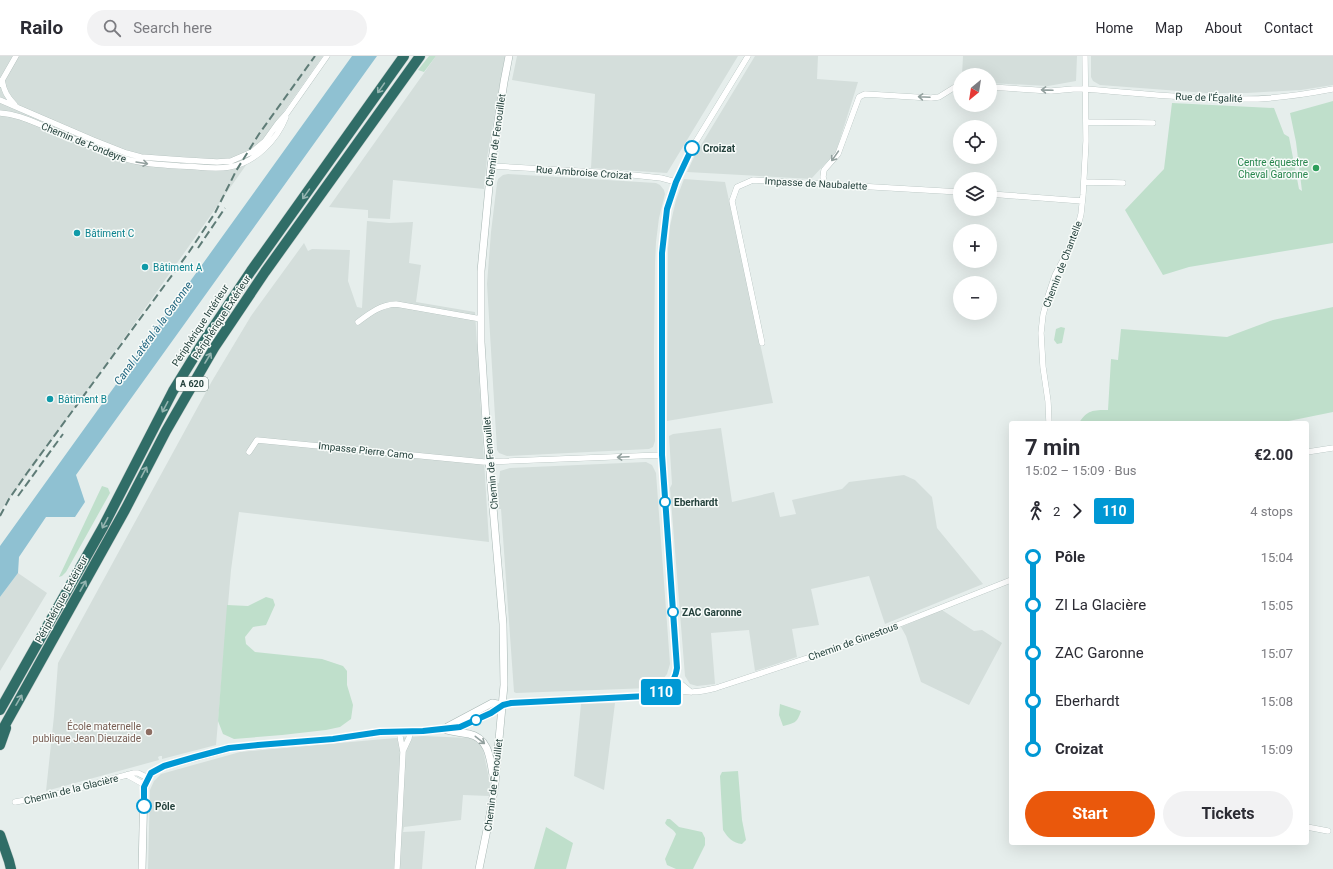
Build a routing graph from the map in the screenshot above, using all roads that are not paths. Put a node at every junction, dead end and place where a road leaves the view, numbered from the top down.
1 (16, 56) edge
2 (327, 56) edge
3 (404, 56) edge
4 (420, 56) edge
5 (509, 56) edge
6 (748, 56) edge
7 (1085, 56) edge
8 (1, 82) edge
9 (953, 87) edge
10 (997, 87) edge
11 (1085, 89) junction
12 (1333, 89) edge
13 (0, 100) edge
14 (17, 107) junction
15 (0, 113) edge
16 (287, 113) junction
17 (1086, 122) junction
18 (1153, 123) dead end
19 (491, 166) junction
20 (676, 182) junction
21 (1084, 182) junction
22 (1123, 183) dead end
23 (826, 184) junction
24 (953, 192) edge
25 (997, 195) edge
26 (1082, 201) junction
27 (481, 319) junction
28 (358, 322) dead end
29 (762, 343) dead end
30 (1049, 421) edge
31 (1333, 448) edge
32 (249, 452) dead end
33 (1309, 452) edge
34 (662, 455) junction
35 (490, 462) junction
36 (1009, 581) edge
37 (674, 678) junction
38 (669, 686) junction
39 (692, 692) junction
40 (503, 705) junction
41 (0, 710) edge
42 (11, 714) junction
43 (443, 729) junction
44 (410, 731) junction
45 (399, 732) junction
46 (0, 734) edge
47 (0, 745) edge
48 (403, 752) junction
49 (147, 781) junction
50 (495, 783) junction
51 (15, 802) dead end
52 (1309, 827) edge
53 (1328, 831) dead end
54 (0, 835) edge
55 (11, 869) edge
56 (142, 869) edge
57 (397, 869) edge
58 (479, 869) edge

1 - 8 street
2 - 16 street, Chemin de Fondeyre
3 -> 41 highway, Périphérique Intérieur / A 620
42 -> 4 highway, Périphérique Extérieur / A 620
5 - 19 street, Chemin de Fenouillet
6 - 20 street
7 - 11 street, Chemin de Chantelle
8 - 14 street, Chemin de Fondeyre
9 -> 23 street
11 -> 10 street, Rue de l'Égalité
11 - 12 street, Rue de l'Égalité
11 - 17 street, Chemin de Chantelle
13 - 14 street, Chemin de Fondeyre
14 - 16 street, Chemin de Fondeyre
15 -> 16 street, Chemin de Fondeyre
17 - 18 street
17 - 21 street, Chemin de Chantelle
19 - 20 street, Rue Ambroise Croizat
19 - 27 street, Chemin de Fenouillet
20 - 34 street
21 - 22 street
21 - 26 street, Chemin de Chantelle
23 - 24 street, Impasse de Naubalette
23 - 29 street, Impasse de Naubalette
25 - 26 street
26 - 30 street, Chemin de Chantelle
27 - 28 street
27 - 35 street, Chemin de Fenouillet
31 - 33 street
32 - 35 street, Impasse Pierre Camo
34 -> 35 street
34 - 37 street
35 - 40 street, Chemin de Fenouillet
36 - 39 street, Chemin de Ginestous
37 - 38 street
37 - 39 street
38 - 39 street, Chemin de Ginestous
38 - 40 street
40 - 43 street
40 - 50 street, Chemin de Fenouillet
42 - 46 highway, Périphérique Extérieur / A 620
42 - 47 highway
43 - 44 street
43 -> 50 street
44 - 45 street
44 - 48 street
45 - 48 street
45 - 49 street
48 - 57 street
49 - 51 street, Chemin de la Glacière
49 - 56 street
50 - 58 street, Chemin de Fenouillet
52 - 53 street
54 - 55 highway

